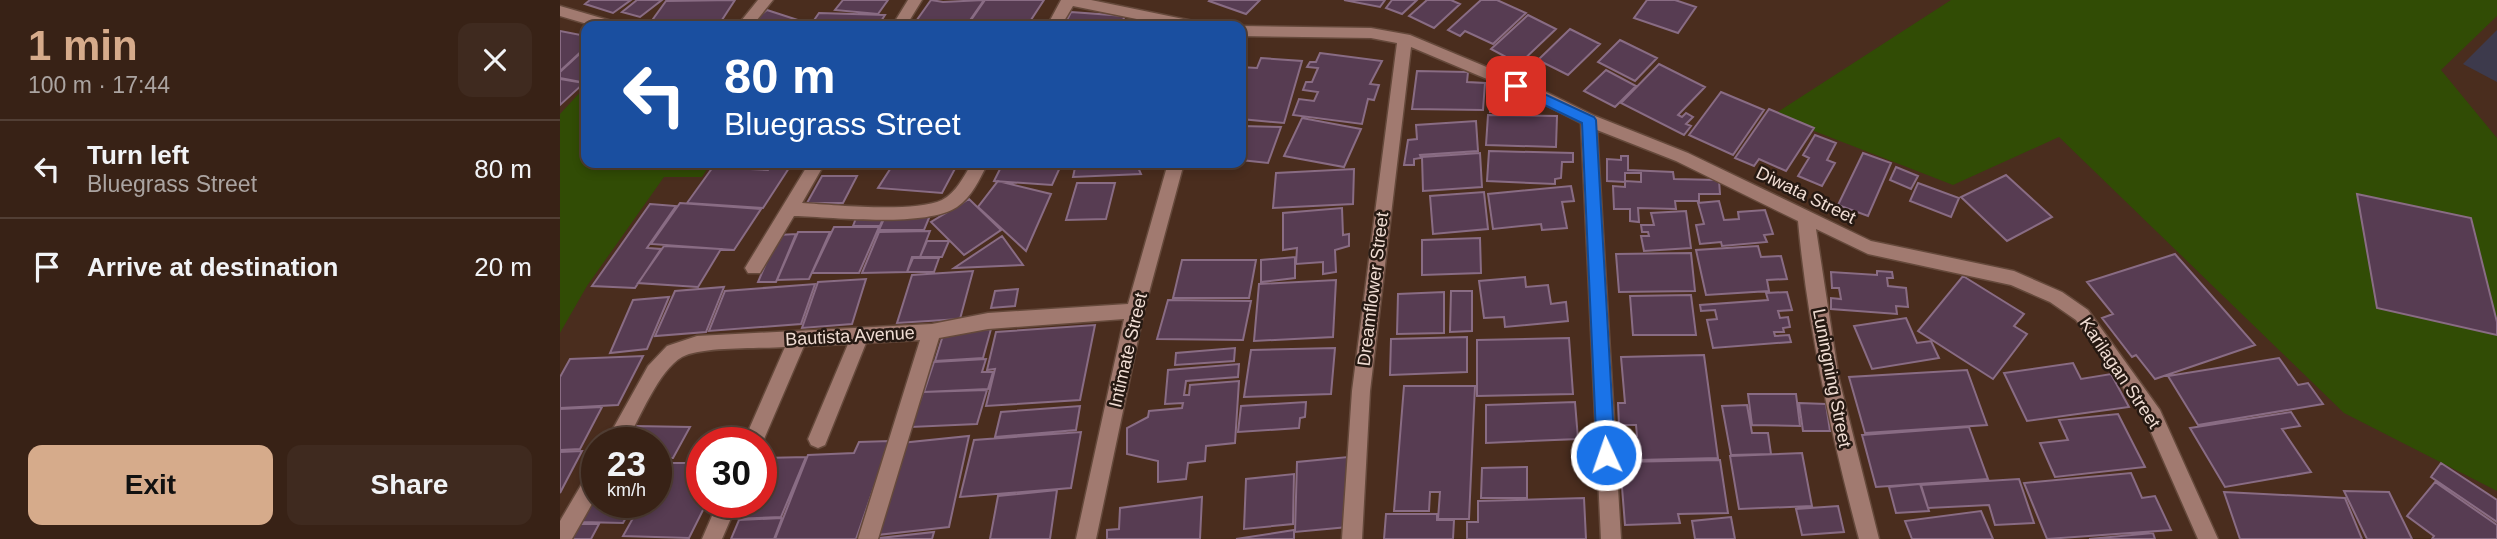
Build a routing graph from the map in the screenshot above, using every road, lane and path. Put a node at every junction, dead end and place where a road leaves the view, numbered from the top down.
1 (766, 0) edge
2 (915, 0) edge
3 (1068, 1) edge
4 (560, 11) edge
5 (593, 21) edge
6 (748, 21) edge
7 (902, 21) edge
8 (1057, 21) edge
9 (1168, 21) edge
10 (1246, 31) edge
11 (1405, 39) junction
12 (1589, 120) junction
13 (814, 168) edge
14 (977, 168) edge
15 (1176, 168) edge
16 (789, 209) junction
17 (1806, 216) junction
18 (754, 268) dead end
19 (2014, 278) joint
20 (1135, 311) junction
21 (932, 332) junction
22 (860, 336) junction
23 (799, 337) junction
24 (624, 427) edge
25 (760, 427) edge
26 (818, 439) dead end
27 (581, 504) edge
28 (721, 518) edge
29 (561, 539) edge
30 (712, 539) edge
31 (868, 539) edge
32 (1086, 539) edge
33 (1352, 539) edge
34 (1611, 539) edge
35 (1869, 539) edge
36 (2208, 539) edge

1 - 6 street
2 - 7 street
3 - 8 street
3 - 9 street
4 - 5 street
10 - 11 street, Diwata Street
11 - 12 street, Diwata Street
11 - 33 street, Dreamflower Street
12 - 17 street, Diwata Street
12 - 34 street
13 - 16 street
14 - 16 street
15 - 20 street, Intimate Street
16 - 18 street
17 - 19 street, Diwata Street
17 - 35 street, Luningning Street
19 - 36 street, Karilagan Street
20 - 21 street, Bautista Avenue
20 - 32 street, Intimate Street
21 - 22 street, Bautista Avenue
21 - 31 street
22 - 23 street, Bautista Avenue
22 - 26 street
23 - 24 street, Bautista Avenue
23 - 25 street
27 - 29 street
28 - 30 street

